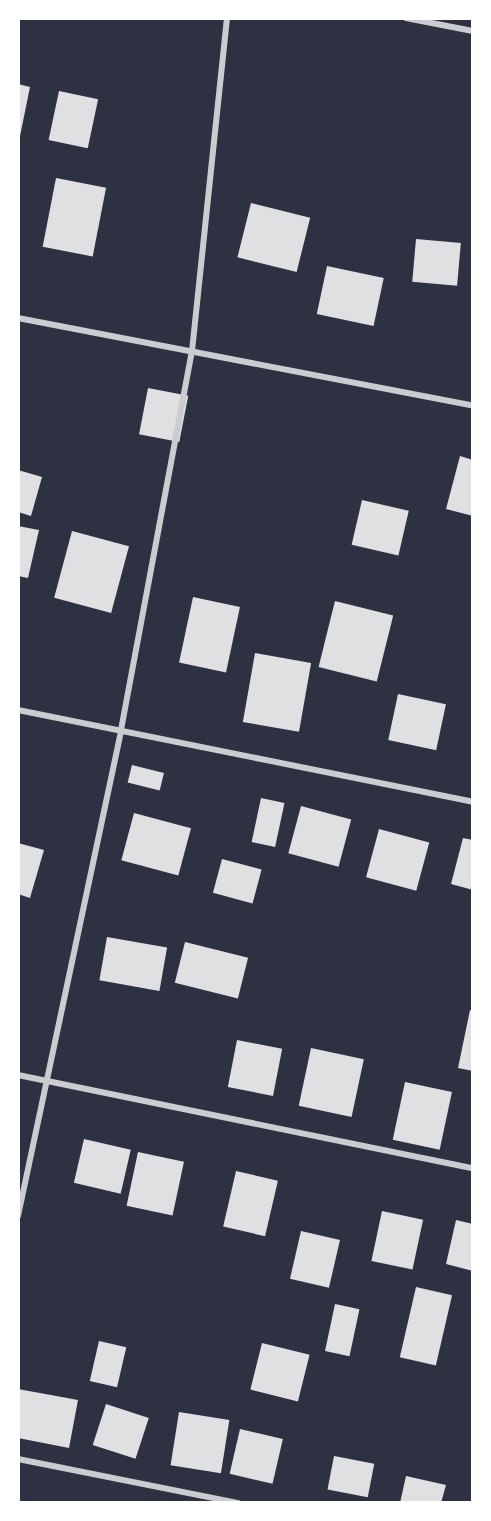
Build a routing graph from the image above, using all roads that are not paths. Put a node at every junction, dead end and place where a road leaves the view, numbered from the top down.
1 (227, 18) edge
2 (406, 18) edge
3 (473, 31) edge
4 (18, 318) edge
5 (192, 351) junction
6 (473, 406) edge
7 (18, 710) edge
8 (121, 730) junction
9 (473, 802) edge
10 (18, 1075) edge
11 (47, 1080) junction
12 (473, 1168) edge
13 (18, 1216) edge
14 (18, 1459) edge
15 (239, 1503) edge

1 - 5 street
2 - 3 street
4 - 5 street
5 - 6 street
5 - 8 street
7 - 8 street
8 - 9 street
8 - 11 street
10 - 11 street
11 - 12 street
11 - 13 street
14 - 15 street

